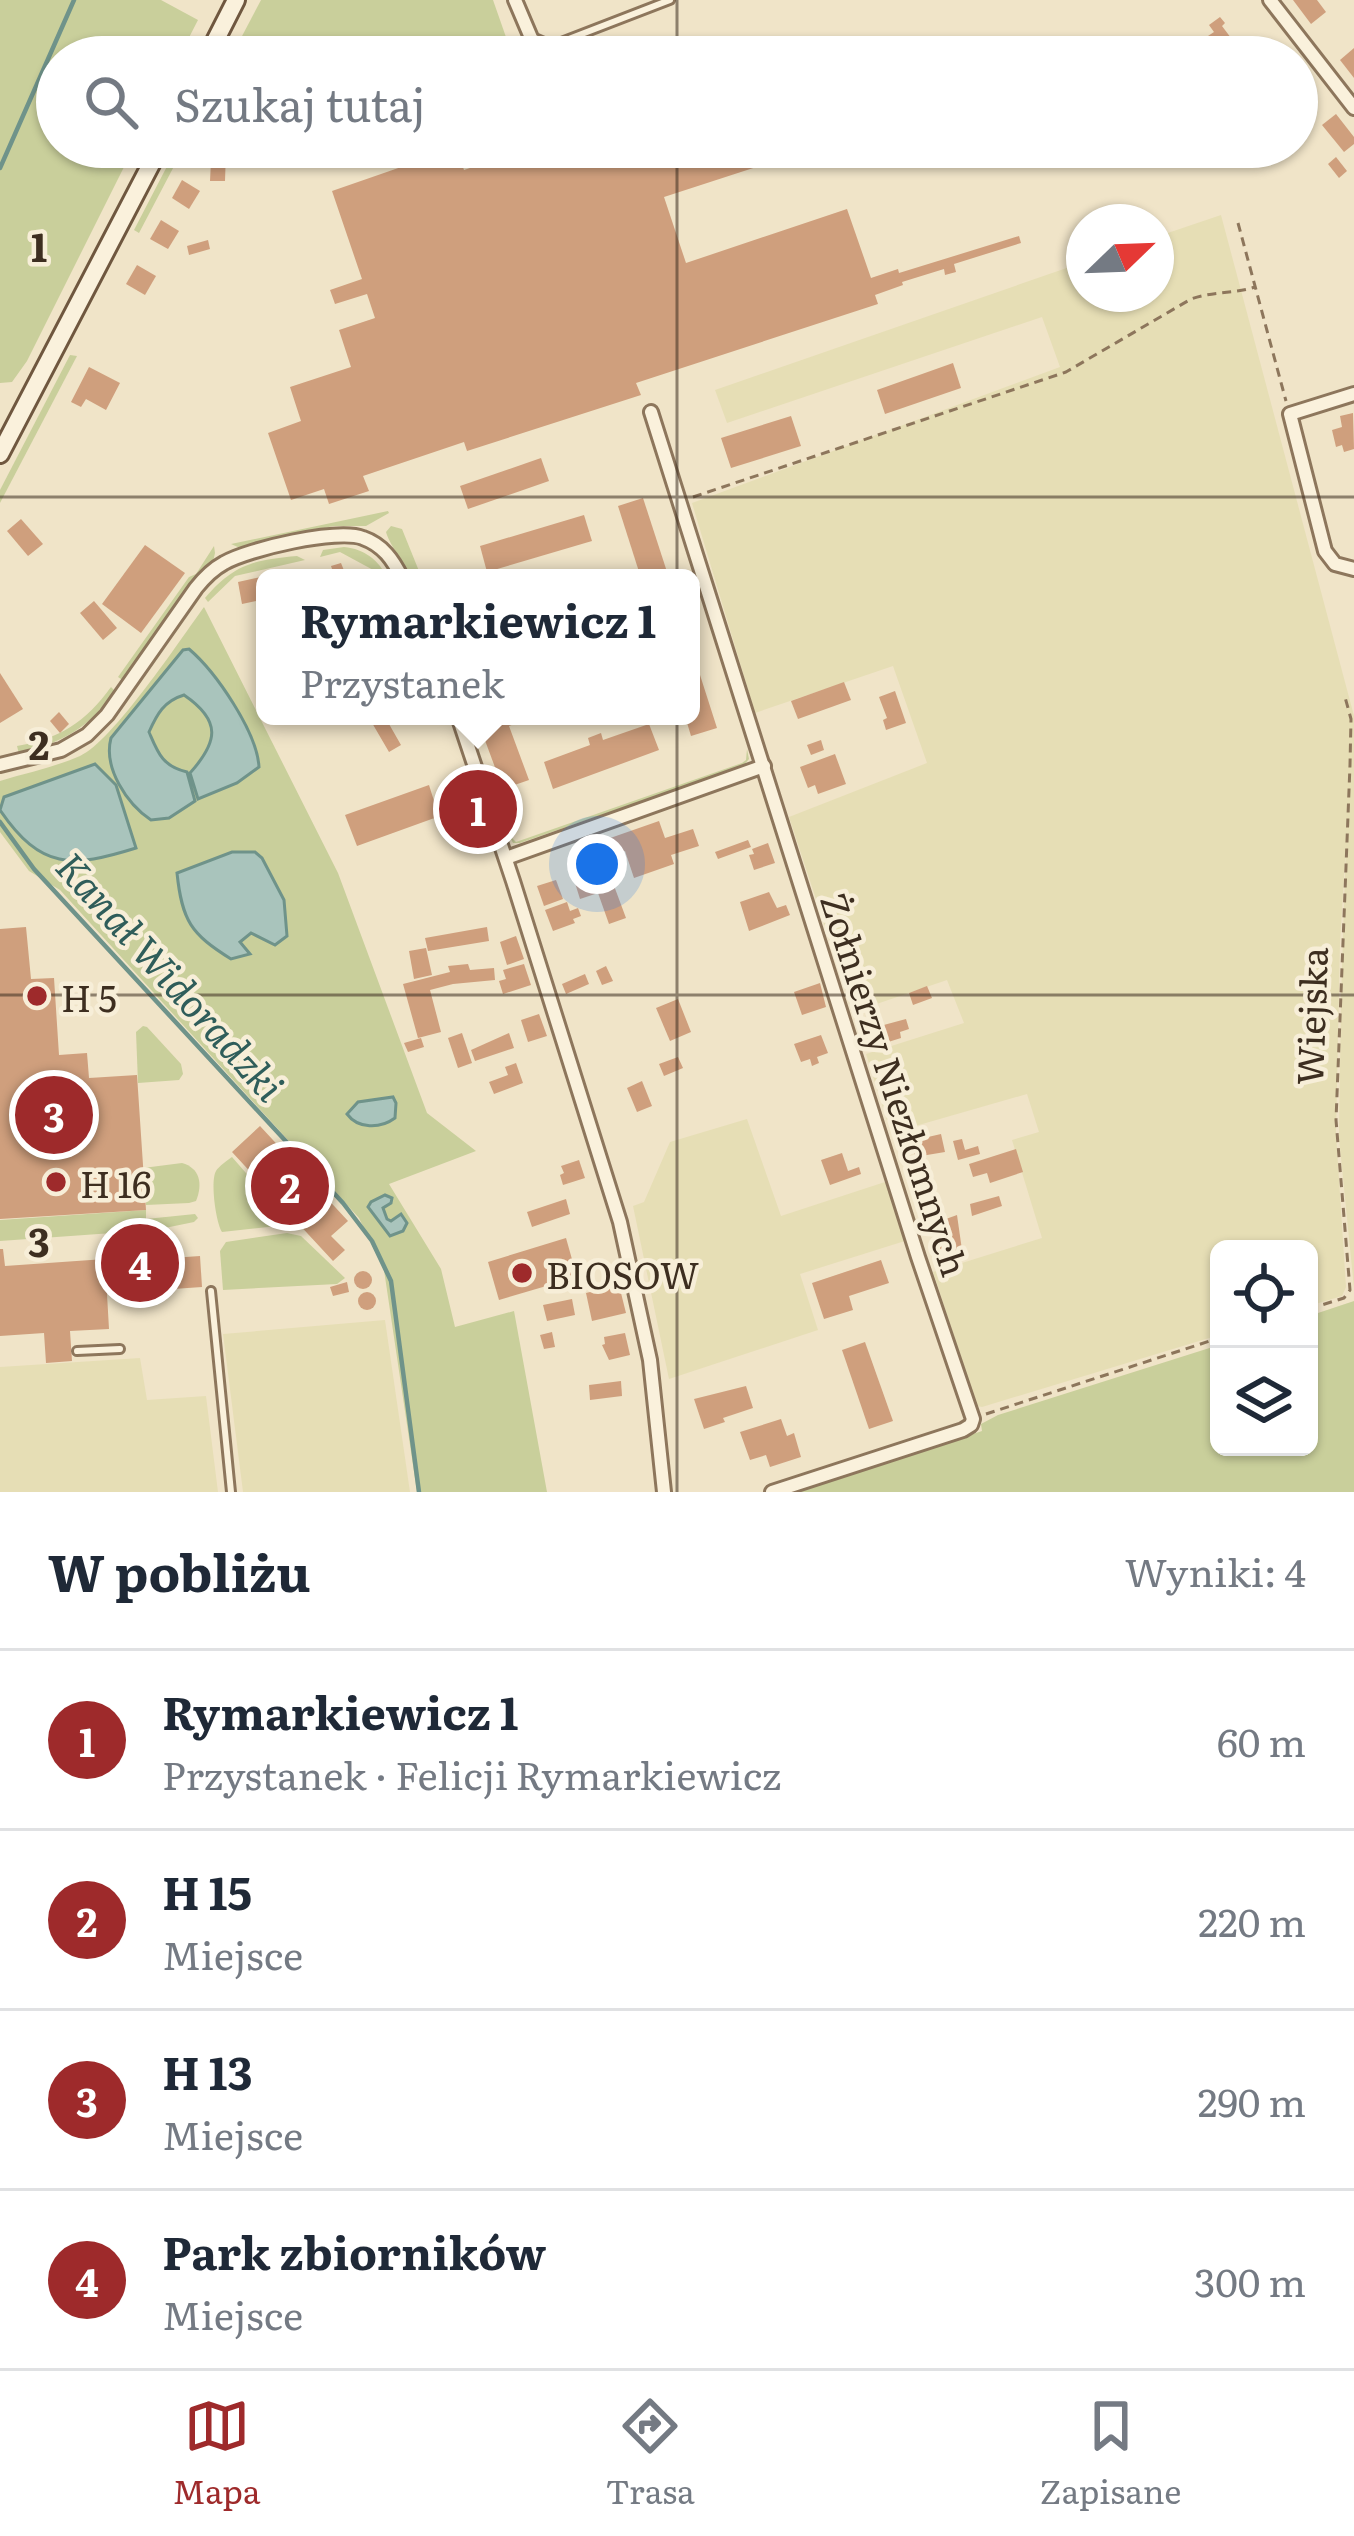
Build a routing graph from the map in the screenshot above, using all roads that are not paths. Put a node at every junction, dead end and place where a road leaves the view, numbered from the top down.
1 (236, 0) edge
2 (515, 0) edge
3 (670, 0) edge
4 (1270, 0) edge
5 (217, 36) edge
6 (530, 36) edge
7 (577, 36) edge
8 (1298, 36) edge
9 (1318, 62) edge
10 (1354, 108) edge
11 (149, 168) edge
12 (1354, 394) edge
13 (651, 412) dead end
14 (0, 454) edge
15 (398, 569) edge
16 (1354, 569) edge
17 (461, 725) edge
18 (0, 765) edge
19 (764, 766) junction
20 (506, 858) junction
21 (211, 1291) dead end
22 (120, 1349) dead end
23 (77, 1351) dead end
24 (781, 1491) edge
25 (232, 1492) edge
26 (664, 1492) edge

1 - 5 street
2 - 6 street
3 - 7 lane
4 - 8 street
9 - 10 street
11 - 14 street
12 - 16 street
13 - 19 street, Żołnierzy Niezłomnych
15 - 18 street
17 - 20 street
19 - 20 street
19 - 24 street, Żołnierzy Niezłomnych
20 - 26 street
21 - 25 lane
22 - 23 lane

